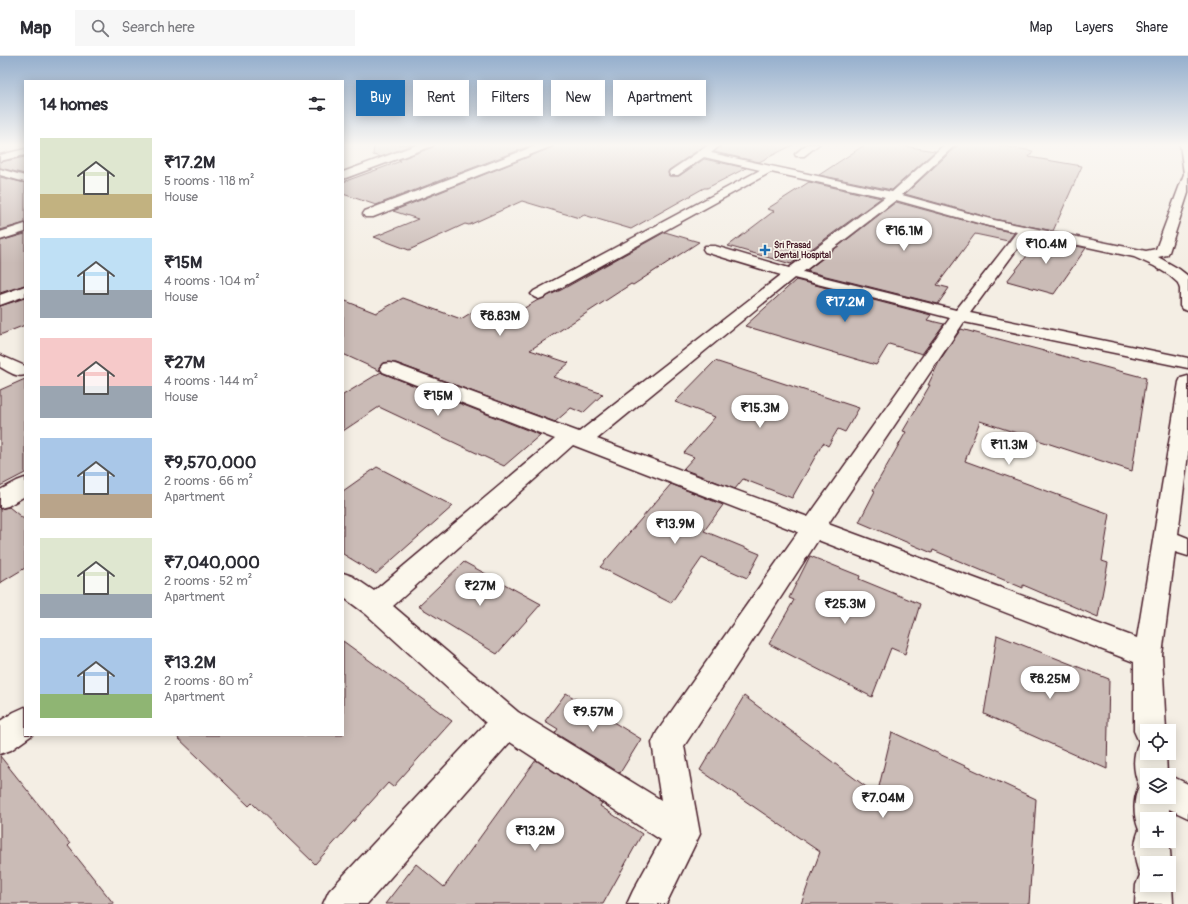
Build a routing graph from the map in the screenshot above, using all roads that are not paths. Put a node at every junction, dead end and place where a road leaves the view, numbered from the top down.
1 (24, 184) edge
2 (447, 184) edge
3 (742, 184) edge
4 (839, 184) edge
5 (908, 184) edge
6 (1185, 184) edge
7 (12, 186) dead end
8 (894, 196) junction
9 (369, 214) dead end
10 (24, 228) edge
11 (1025, 230) junction
12 (0, 236) edge
13 (710, 249) dead end
14 (1139, 254) junction
15 (792, 273) junction
16 (24, 291) edge
17 (539, 294) dead end
18 (0, 300) edge
19 (1188, 306) edge
20 (960, 316) junction
21 (0, 360) edge
22 (1188, 363) edge
23 (389, 368) dead end
24 (21, 371) dead end
25 (1188, 382) edge
26 (575, 439) junction
27 (24, 487) edge
28 (0, 500) edge
29 (813, 528) junction
30 (1165, 539) junction
31 (1188, 547) edge
32 (344, 584) edge
33 (375, 606) junction
34 (1148, 656) junction
35 (507, 722) junction
36 (24, 723) edge
37 (1150, 724) edge
38 (0, 739) edge
39 (1176, 795) edge
40 (1188, 801) edge
41 (683, 834) junction
42 (1154, 892) edge
43 (342, 904) edge
44 (646, 904) edge
45 (1154, 904) edge

1 - 7 street
2 - 9 street
3 - 17 street
4 - 8 street
5 - 8 street
6 - 14 street
8 - 11 street
8 - 15 street
10 - 12 street
11 - 14 street
11 - 20 street
13 - 15 street
14 - 19 street
15 - 20 street
15 - 26 street
16 - 18 street
20 - 22 street
20 - 29 street
21 - 24 street
23 - 26 street
25 - 30 street
26 - 29 street
26 - 33 street
27 - 28 street
29 - 34 street
29 - 41 street
30 - 31 street
30 - 34 street
32 - 33 street
33 - 35 street
34 - 37 street
35 - 41 street
35 - 43 street
36 - 38 street
39 - 40 street
41 - 44 street
42 - 45 street

